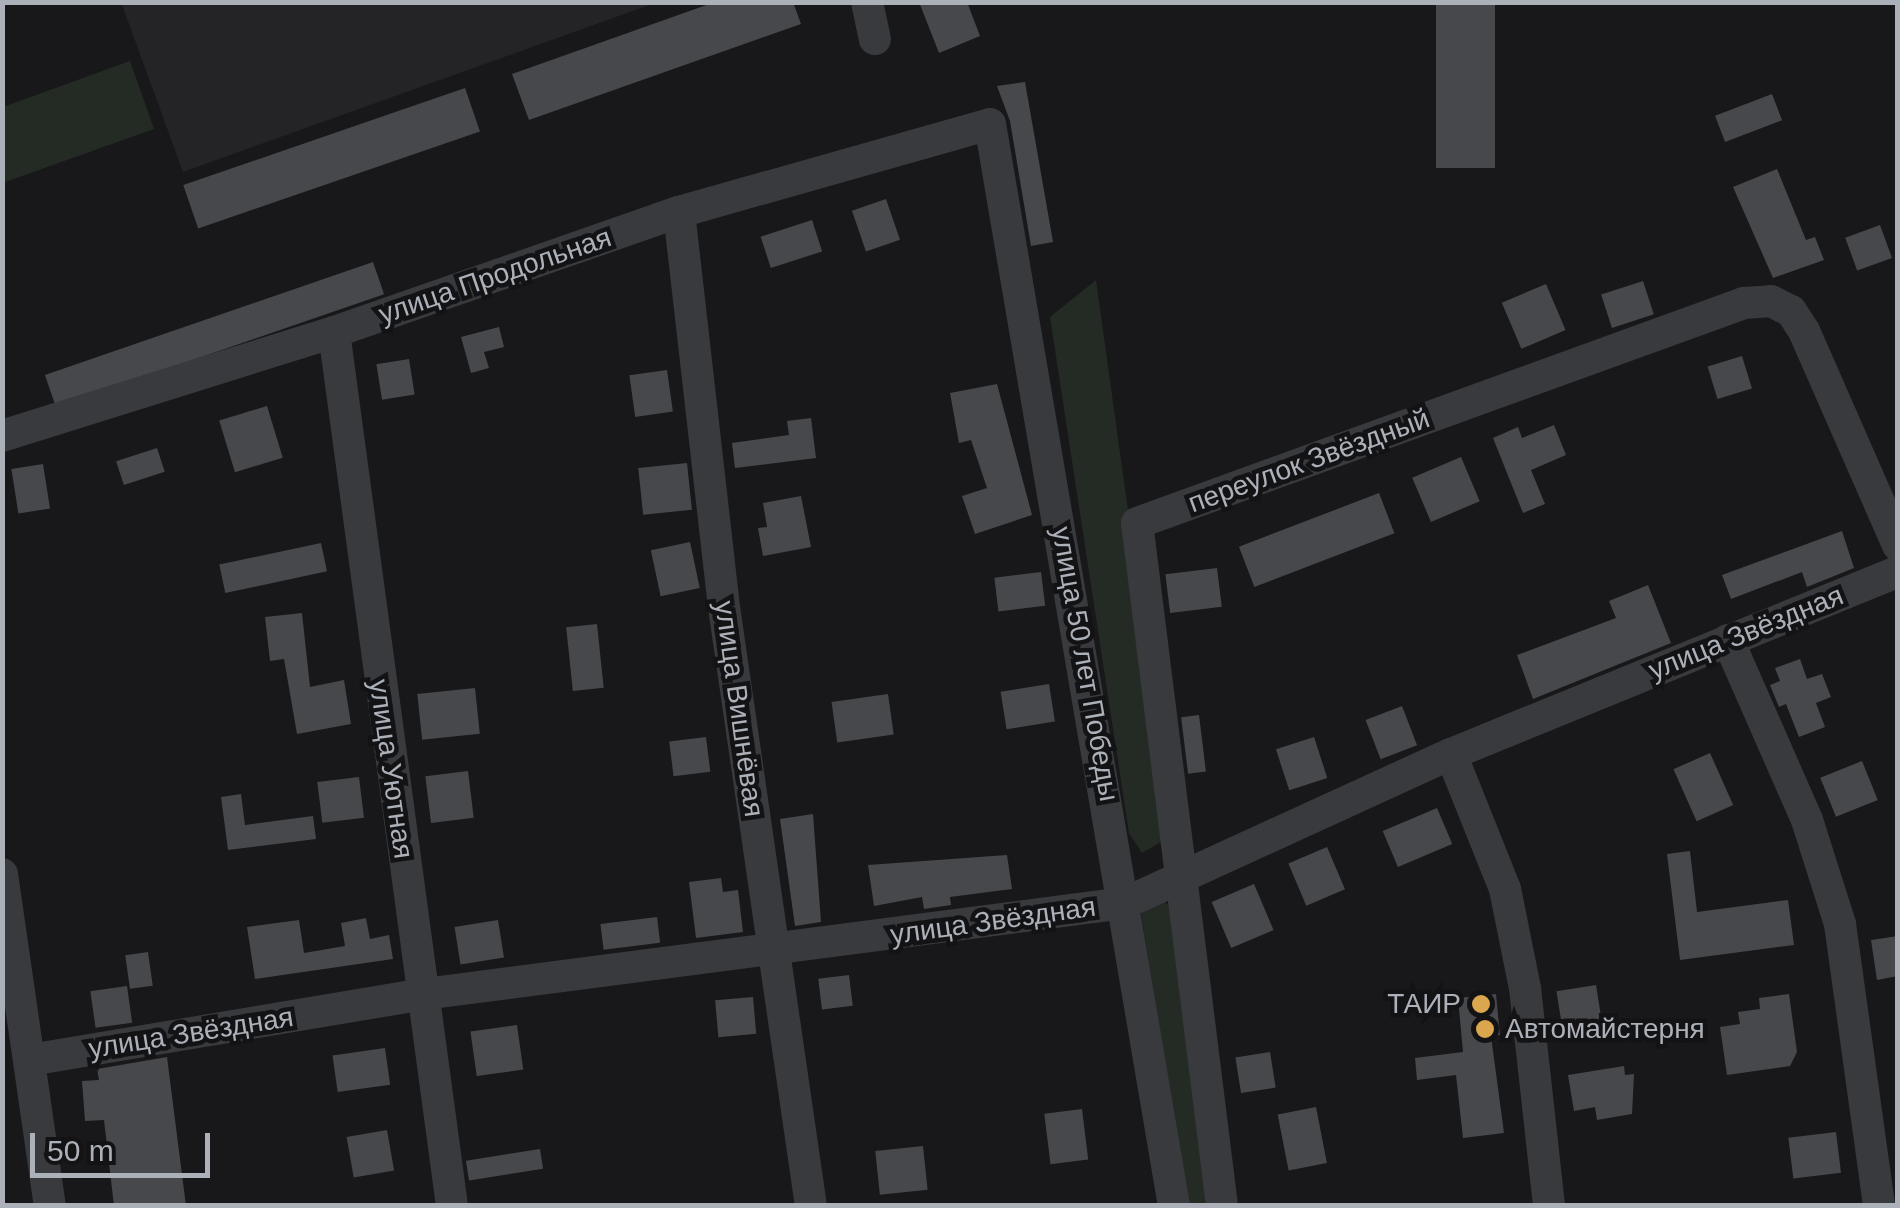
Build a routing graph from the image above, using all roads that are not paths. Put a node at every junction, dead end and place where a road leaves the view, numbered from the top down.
1 (867, 2) edge
2 (875, 40) dead end
3 (990, 124) joint
4 (679, 212) junction
5 (334, 332) junction
6 (2, 436) edge
7 (1898, 545) edge
8 (1898, 572) edge
9 (1728, 640) junction
10 (1451, 754) junction
11 (2, 874) edge
12 (1178, 874) junction
13 (1125, 903) junction
14 (775, 951) junction
15 (424, 994) junction
16 (30, 1060) junction
17 (50, 1206) edge
18 (452, 1206) edge
19 (812, 1206) edge
20 (1174, 1206) edge
21 (1222, 1206) edge
22 (1549, 1206) edge
23 (1879, 1206) edge

1 - 2 street
3 - 4 street, улица Продольная
3 - 13 street, улица 50 лет Победы
4 - 5 street, улица Продольная
4 - 14 street, улица Вишнёвая
5 - 6 street, улица Продольная
5 - 15 street, улица Уютная
7 - 12 street, переулок Звёздный
8 - 9 street, улица Звёздная
9 - 10 street, улица Звёздная
9 - 23 street
10 - 12 street, улица Звёздная
10 - 22 street
11 - 16 street
12 - 13 street, улица Звёздная
12 - 21 street
13 - 14 street, улица Звёздная
13 - 20 street, улица 50 лет Победы
14 - 15 street, улица Звёздная
14 - 19 street, улица Вишнёвая
15 - 16 street, улица Звёздная
15 - 18 street, улица Уютная
16 - 17 street

